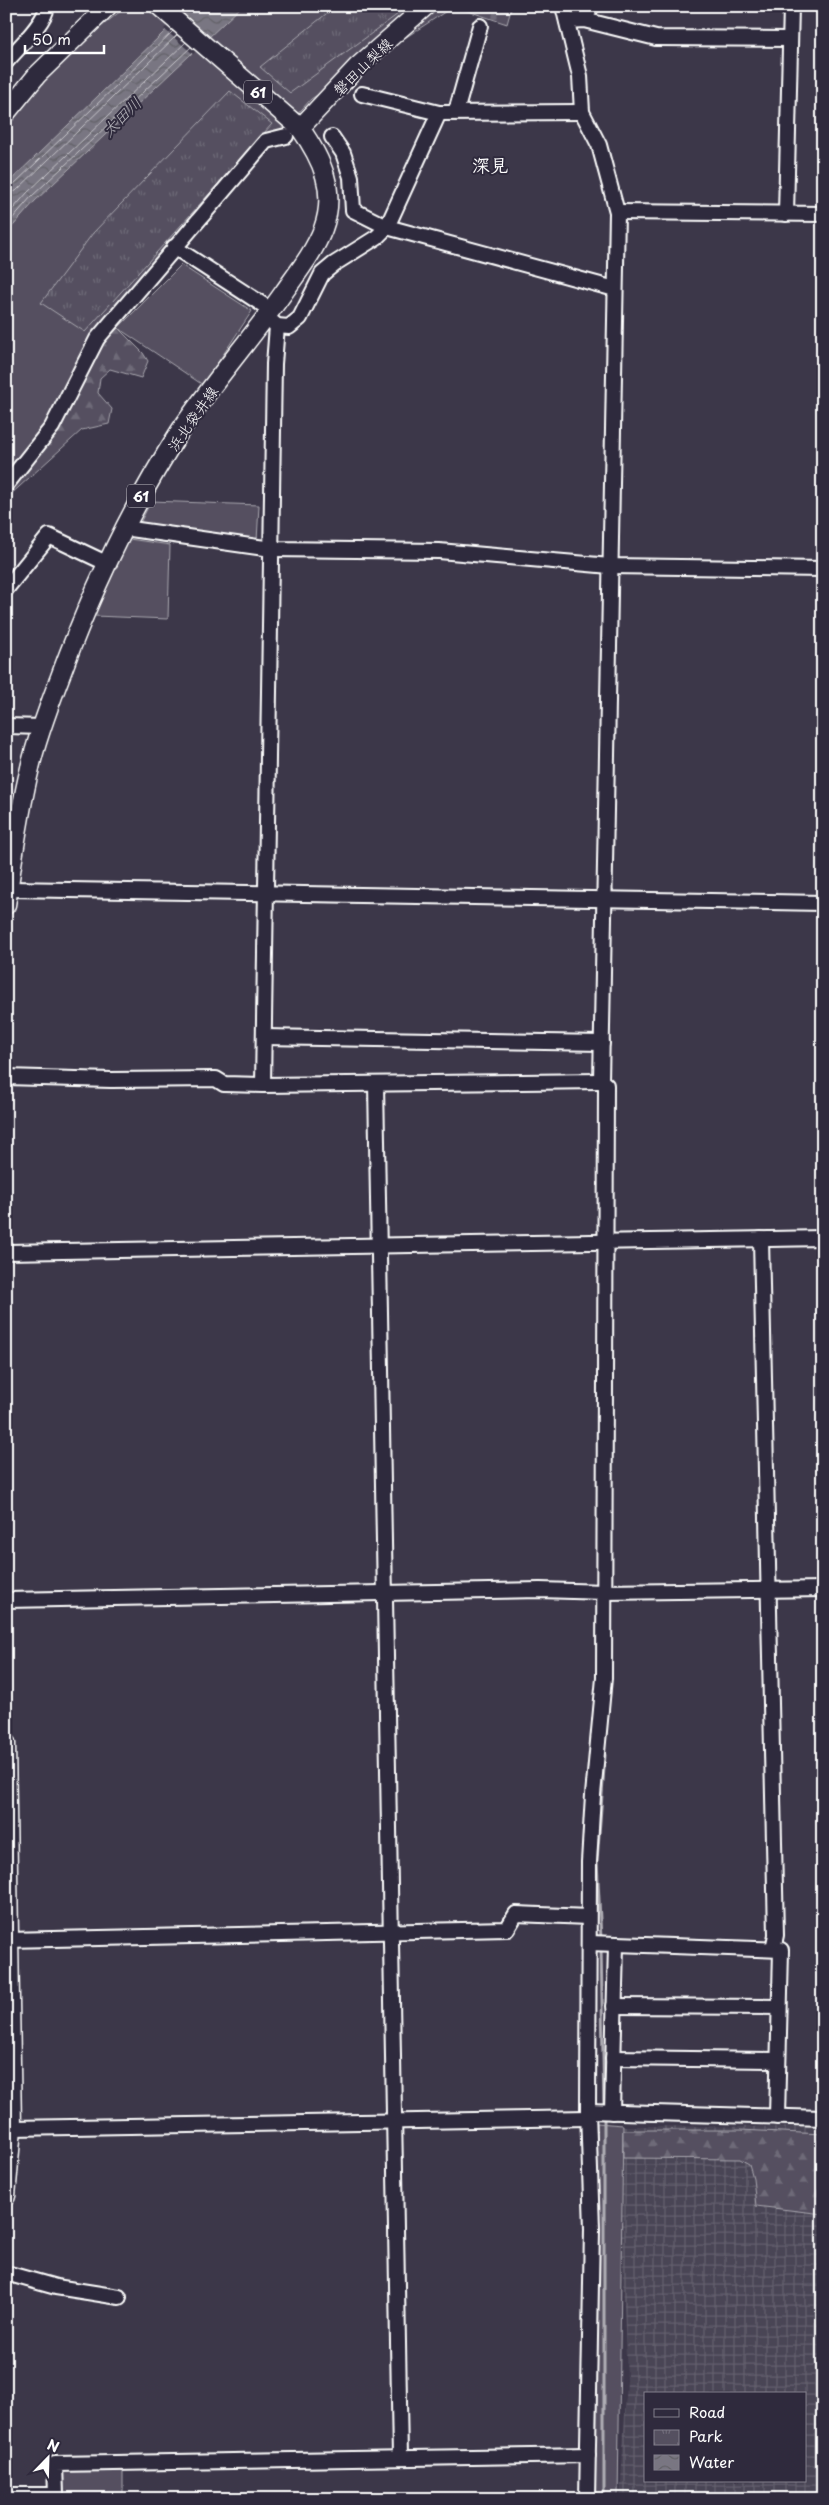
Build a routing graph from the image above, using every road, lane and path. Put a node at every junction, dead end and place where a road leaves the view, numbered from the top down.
1 (47, 6) edge
2 (108, 6) edge
3 (159, 6) edge
4 (426, 6) edge
5 (563, 6) edge
6 (592, 6) edge
7 (790, 6) edge
8 (584, 20) junction
9 (567, 21) junction
10 (480, 26) dead end
11 (790, 39) junction
12 (6, 62) edge
13 (362, 94) dead end
14 (456, 112) junction
15 (582, 112) junction
16 (6, 113) edge
17 (439, 113) junction
18 (291, 127) junction
19 (332, 137) dead end
20 (617, 212) junction
21 (786, 214) junction
22 (823, 214) edge
23 (387, 227) junction
24 (174, 247) junction
25 (614, 289) junction
26 (271, 318) junction
27 (6, 485) edge
28 (124, 528) junction
29 (272, 550) junction
30 (106, 563) junction
31 (610, 566) junction
32 (823, 569) edge
33 (6, 589) edge
34 (6, 726) edge
35 (43, 727) junction
36 (266, 893) junction
37 (7, 897) edge
38 (606, 899) junction
39 (823, 903) edge
40 (264, 1037) junction
41 (602, 1043) junction
42 (6, 1077) edge
43 (601, 1081) junction
44 (376, 1084) junction
45 (263, 1085) junction
46 (823, 1238) edge
47 (762, 1239) junction
48 (604, 1242) junction
49 (379, 1246) junction
50 (6, 1252) edge
51 (823, 1589) edge
52 (768, 1590) junction
53 (385, 1592) junction
54 (604, 1592) junction
55 (6, 1600) edge
56 (6, 1743) edge
57 (588, 1917) junction
58 (392, 1931) junction
59 (8, 1940) edge
60 (588, 1943) junction
61 (616, 1944) junction
62 (774, 1949) junction
63 (614, 2006) junction
64 (779, 2007) junction
65 (613, 2058) junction
66 (778, 2060) junction
67 (612, 2112) junction
68 (588, 2114) junction
69 (777, 2117) junction
70 (823, 2118) edge
71 (394, 2122) junction
72 (12, 2128) junction
73 (8, 2157) edge
74 (6, 2196) edge
75 (6, 2273) edge
76 (119, 2297) dead end
77 (588, 2455) junction
78 (400, 2457) junction
79 (6, 2495) edge
80 (587, 2499) edge

1 - 12 street
2 - 16 main road
3 - 18 main road, 浜北袋井線 / 61
4 - 18 main road, 磐田山梨線
5 - 9 street
6 - 8 street
7 - 11 street
8 - 9 street
8 - 11 street
9 - 15 street
10 - 14 street
11 - 21 street
13 - 17 street
14 - 15 street
14 - 17 street
15 - 20 street
17 - 23 street
18 - 24 street
18 - 26 main road, 浜北袋井線 / 61
19 - 23 street
20 - 21 street
20 - 25 street
21 - 22 street
23 - 25 street
23 - 26 street
24 - 26 street
24 - 27 street
25 - 31 street
26 - 28 main road, 浜北袋井線 / 61
26 - 29 street
28 - 29 street
28 - 30 main road, 浜北袋井線 / 61
29 - 31 street
29 - 36 street
30 - 33 street
30 - 35 main road, 浜北袋井線 / 61
31 - 32 street
31 - 38 street
34 - 35 street
35 - 37 main road, 浜北袋井線 / 61
36 - 37 street
36 - 38 street
36 - 40 street
38 - 39 street
38 - 41 street
40 - 41 street
40 - 45 street
41 - 43 street
42 - 45 street
43 - 44 street
43 - 48 street
44 - 45 street
44 - 49 street
46 - 47 street
47 - 48 street
47 - 52 street
48 - 49 street
48 - 54 street
49 - 50 street
49 - 53 street
51 - 52 street
52 - 54 street
52 - 62 street
53 - 54 street
53 - 55 street
53 - 58 street
54 - 57 street
56 - 59 main road
57 - 58 street
57 - 60 street
58 - 59 street
58 - 71 street
59 - 72 main road
60 - 61 street
60 - 68 street
61 - 62 street
61 - 63 street
62 - 64 street
63 - 64 street
63 - 65 street
64 - 66 street
65 - 66 street
65 - 67 street
66 - 69 street
67 - 68 street
67 - 69 street
68 - 71 street
68 - 77 street
69 - 70 street
71 - 72 street
71 - 78 street
72 - 73 main road
73 - 74 main road
75 - 76 street
77 - 78 street
77 - 80 street
78 - 79 street

